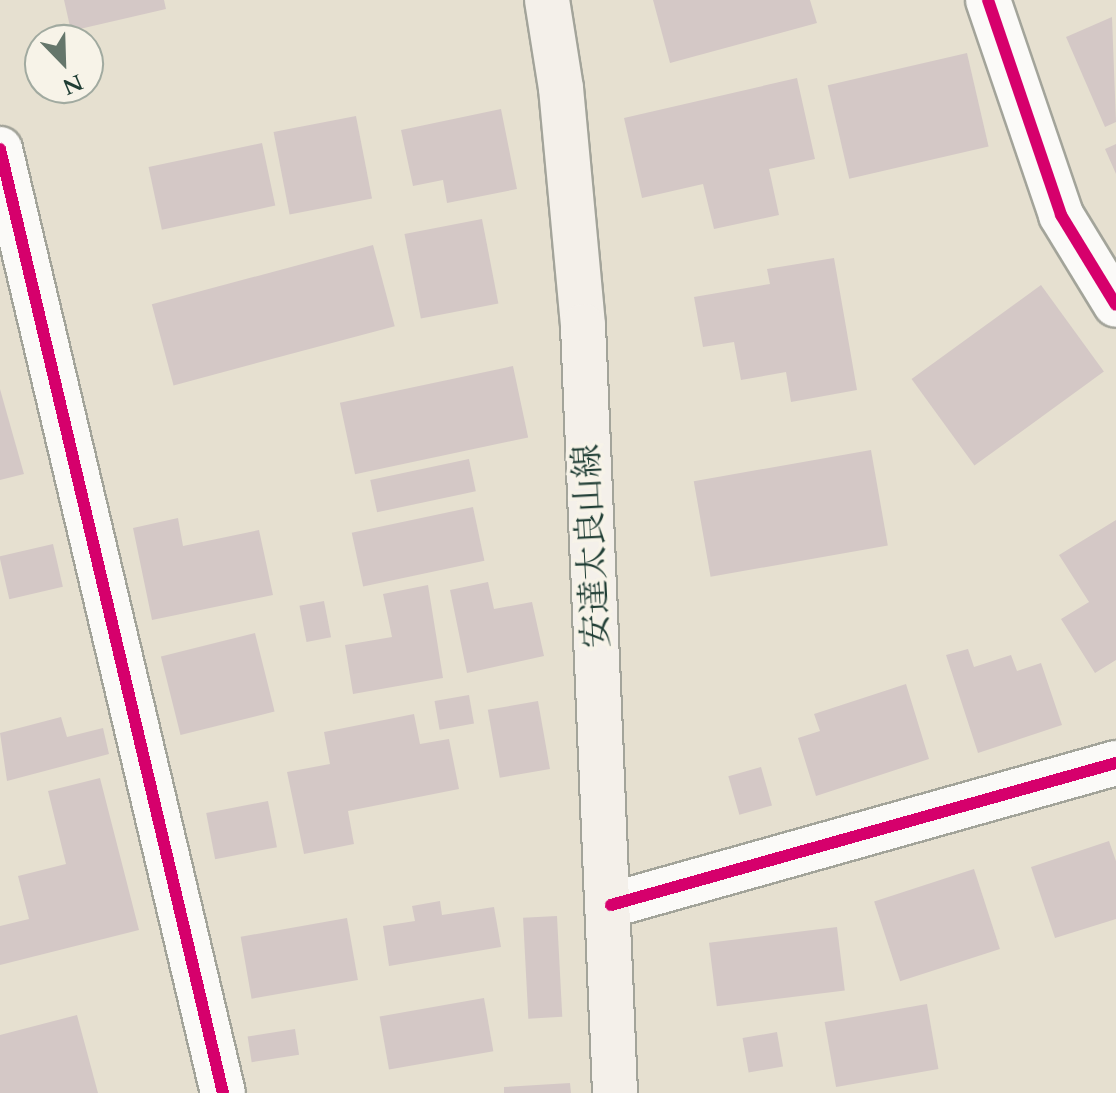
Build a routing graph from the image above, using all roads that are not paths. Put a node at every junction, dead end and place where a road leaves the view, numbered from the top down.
1 (547, 0) edge
2 (988, 0) edge
3 (0, 149) edge
4 (1116, 305) edge
5 (1116, 763) edge
6 (611, 905) junction
7 (223, 1093) edge
8 (615, 1093) edge

1 - 6 main road, 安達太良山線
2 - 4 street
3 - 7 street
5 - 6 street
6 - 8 main road, 安達太良山線

